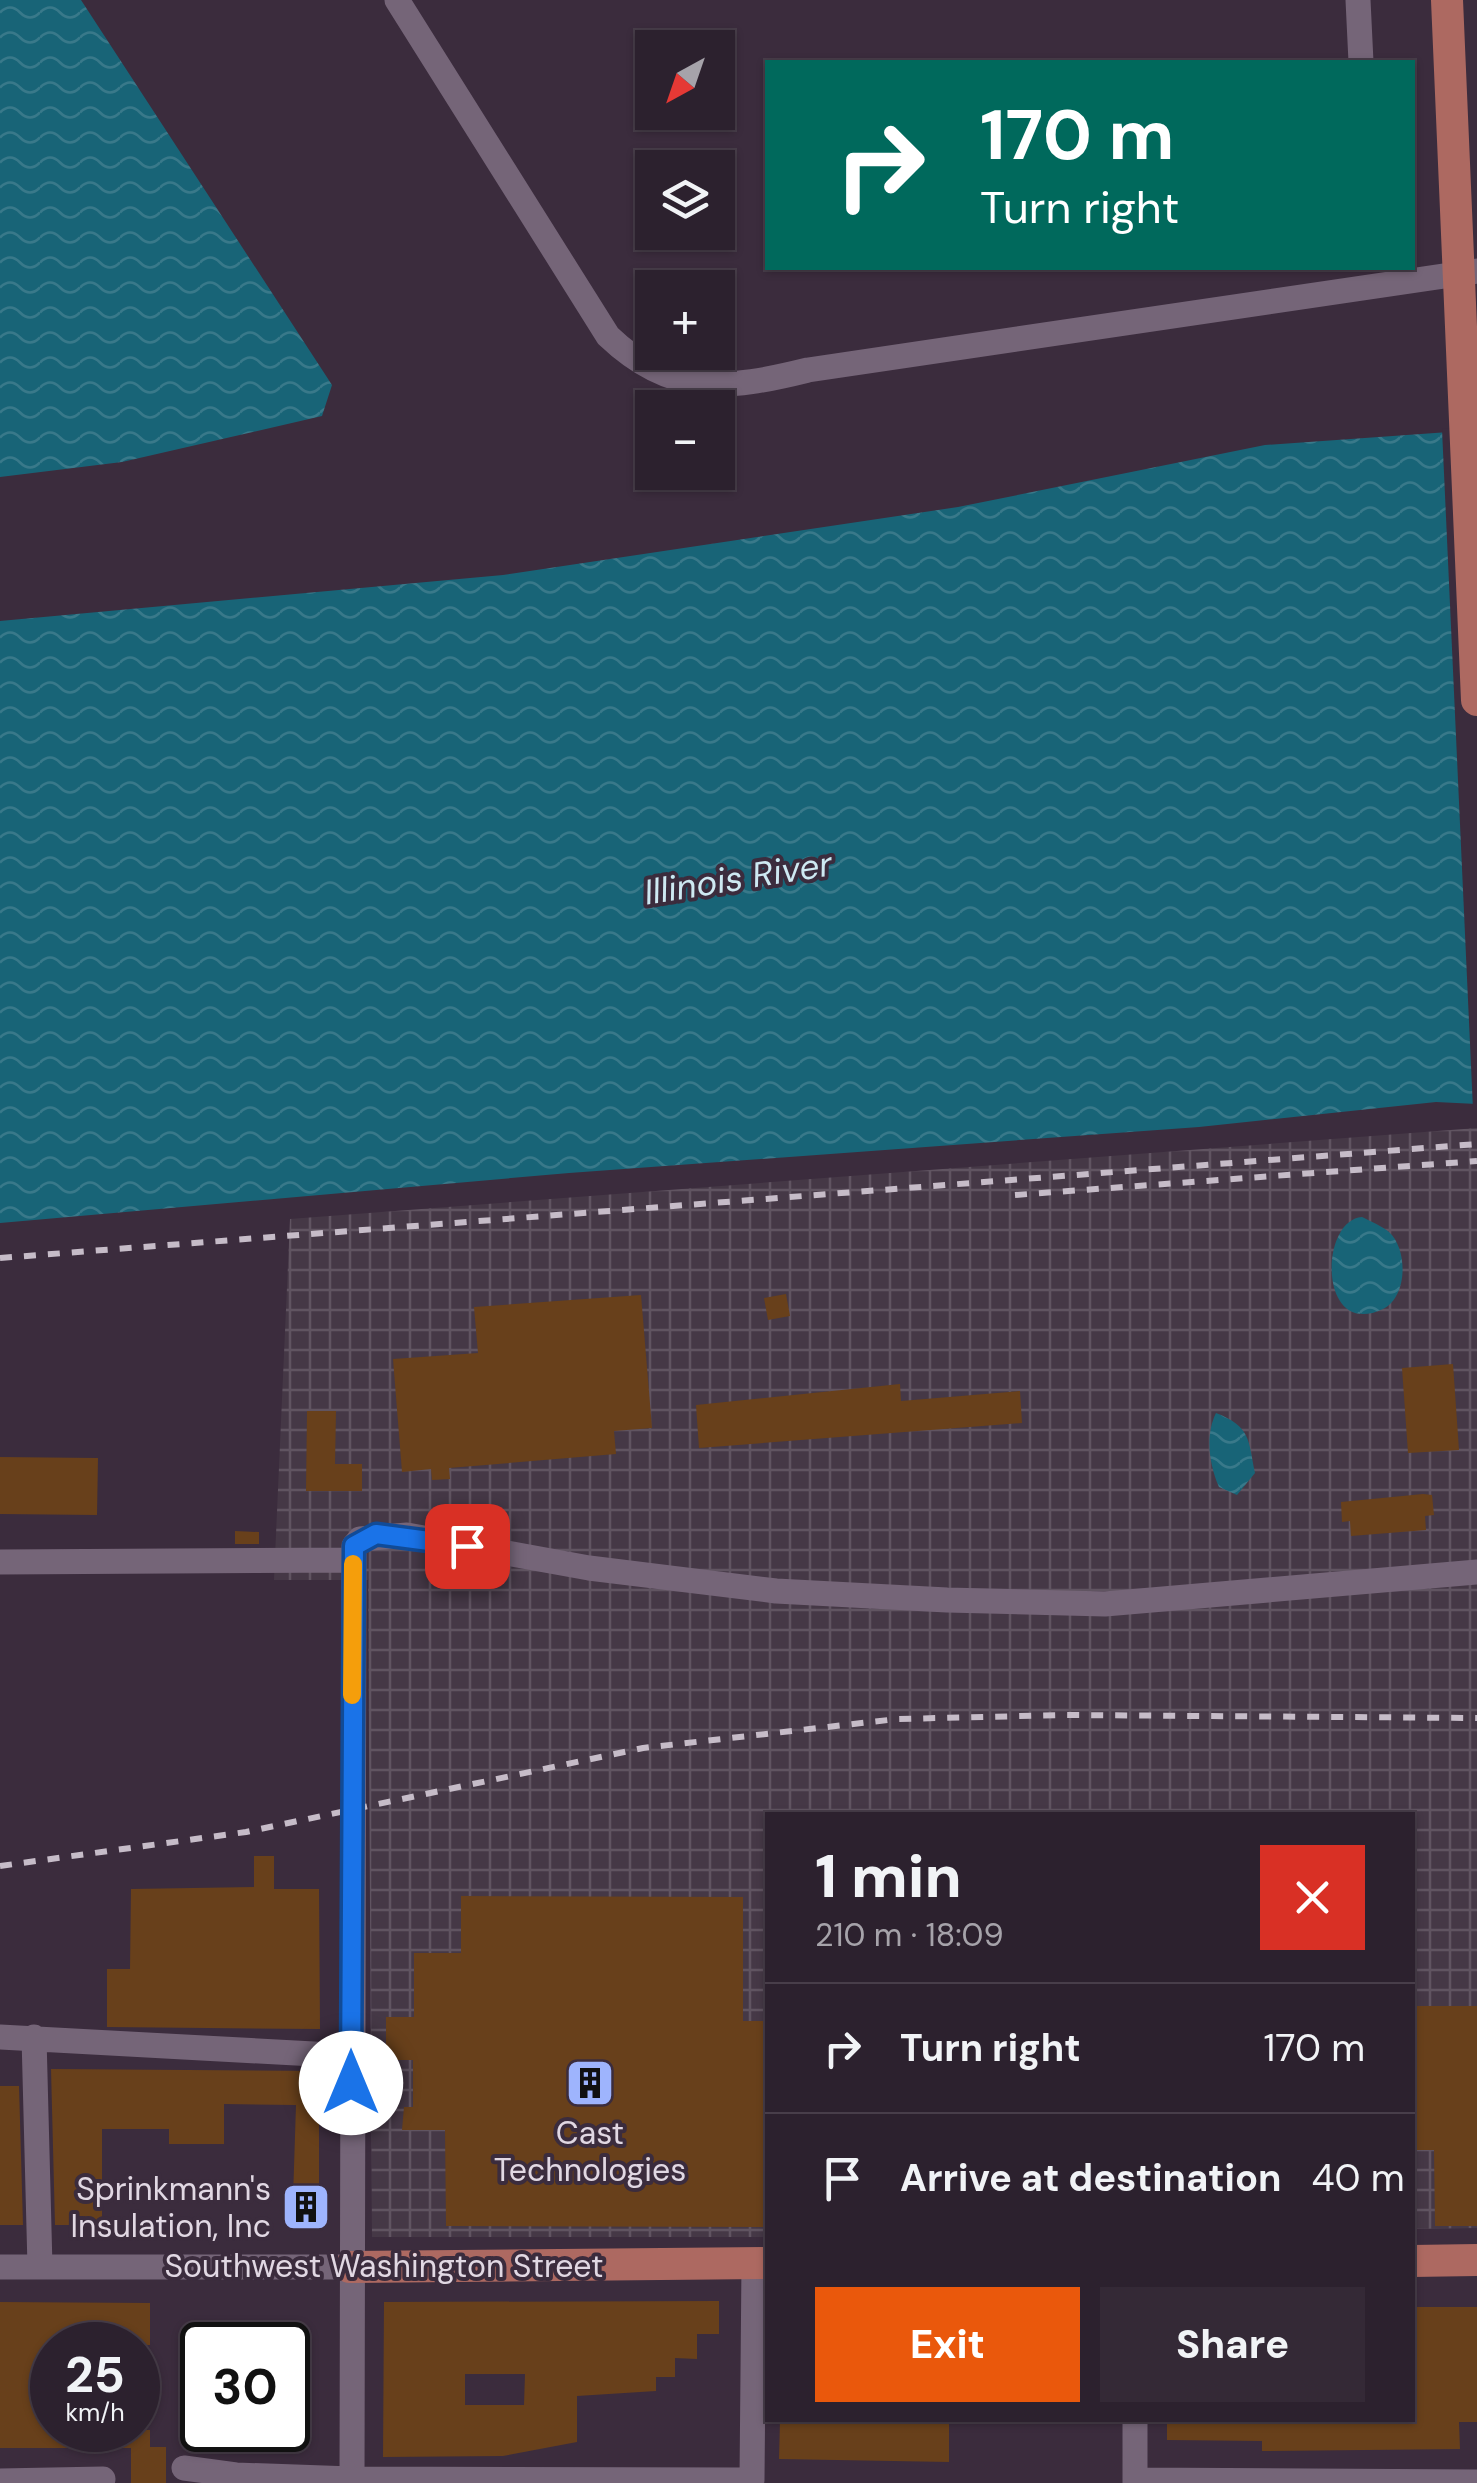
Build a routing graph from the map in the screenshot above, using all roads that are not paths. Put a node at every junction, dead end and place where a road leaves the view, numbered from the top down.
1 (397, 0) edge
2 (1358, 0) edge
3 (1447, 0) edge
4 (1361, 60) edge
5 (1477, 271) edge
6 (1374, 277) edge
7 (1477, 700) edge
8 (354, 1560) junction
9 (0, 1562) edge
10 (1477, 1572) edge
11 (0, 2037) edge
12 (34, 2037) junction
13 (351, 2056) junction
14 (1415, 2260) edge
15 (1477, 2260) edge
16 (761, 2263) edge
17 (0, 2267) edge
18 (40, 2267) junction
19 (350, 2267) junction
20 (1135, 2422) edge
21 (184, 2468) dead end
22 (103, 2479) dead end
23 (0, 2481) edge
24 (352, 2481) edge
25 (1135, 2482) edge
26 (1477, 2482) edge

1 - 6 street
2 - 4 street
3 - 7 main road
5 - 6 street
8 - 9 street
8 - 10 street
8 - 13 street
11 - 12 street
12 - 13 street
12 - 18 street
13 - 19 street
14 - 15 main road
16 - 19 main road, Southwest Washington Street
16 - 24 street
17 - 18 street, Southwest Washington Street
18 - 19 street, Southwest Washington Street
19 - 24 street
20 - 25 street
21 - 24 street
22 - 23 street
25 - 26 street

